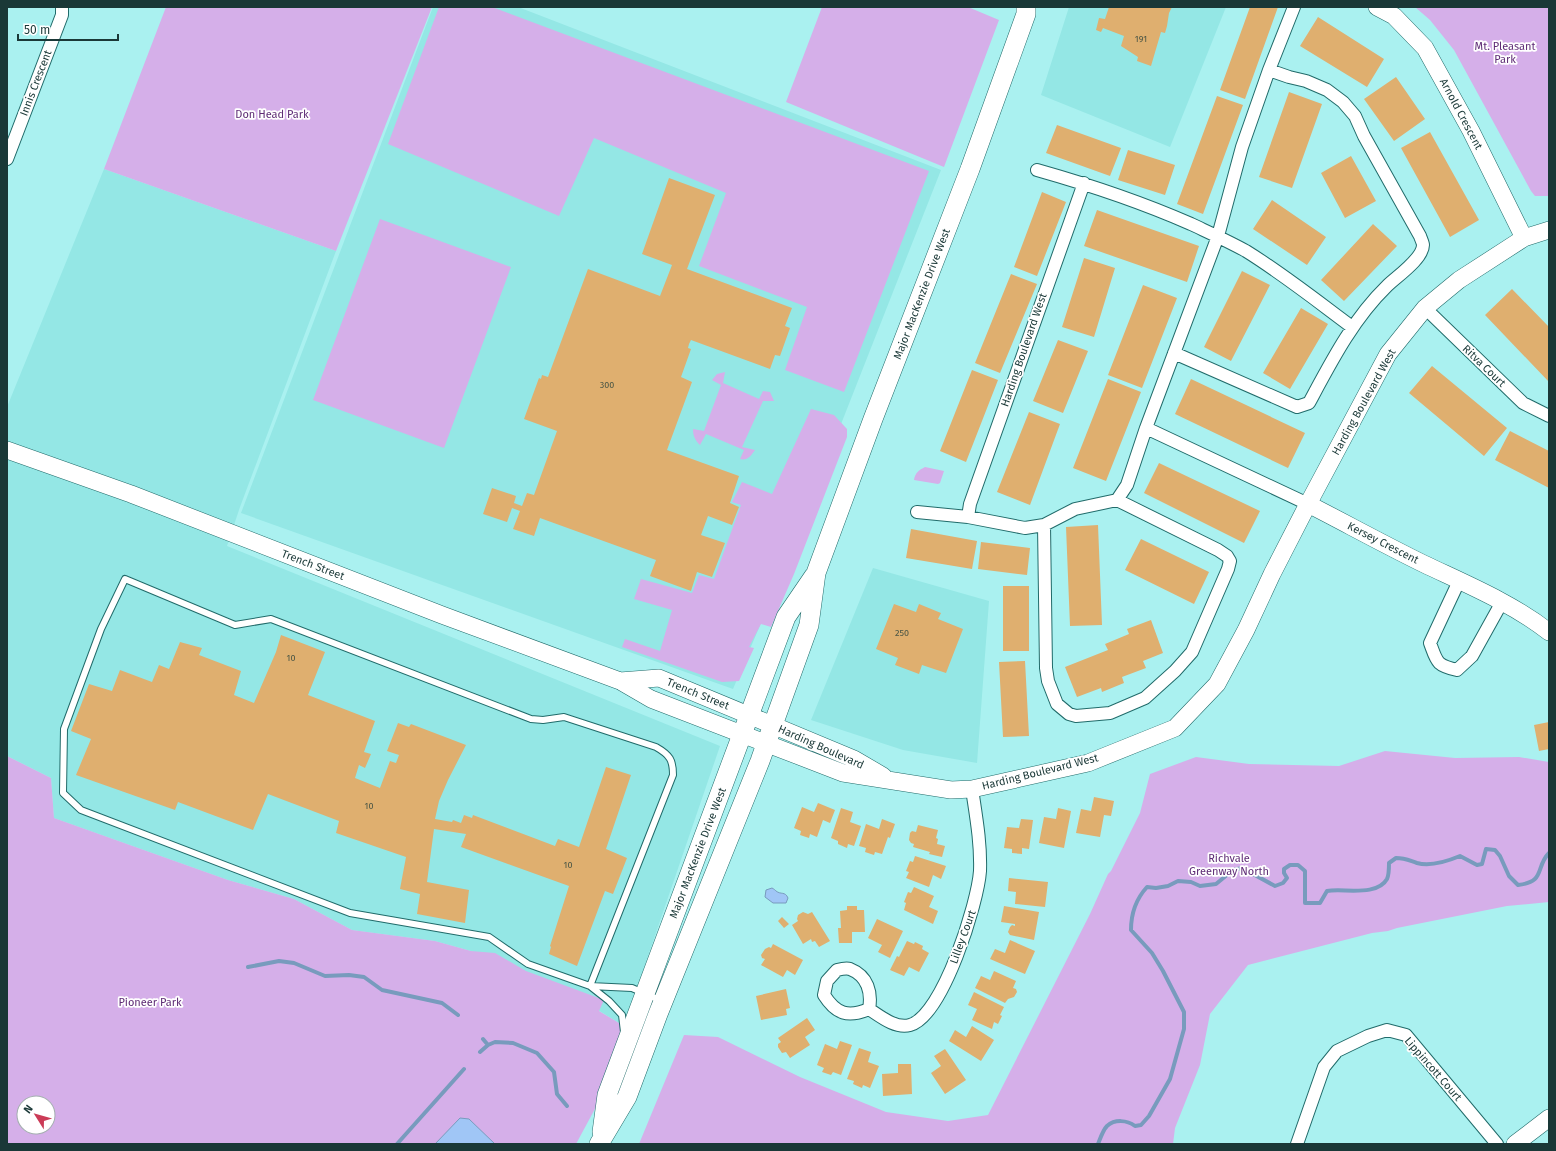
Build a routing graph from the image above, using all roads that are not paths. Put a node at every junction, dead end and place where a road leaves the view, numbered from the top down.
1 (62, 7) edge
2 (1294, 7) edge
3 (1376, 7) edge
4 (1028, 9) edge
5 (1269, 70) junction
6 (7, 159) edge
7 (1037, 170) dead end
8 (1084, 183) junction
9 (1549, 230) edge
10 (1218, 236) junction
11 (1524, 238) junction
12 (1425, 308) junction
13 (1352, 327) junction
14 (1174, 353) junction
15 (1549, 416) edge
16 (1146, 428) junction
17 (7, 450) edge
18 (1117, 500) junction
19 (1308, 504) junction
20 (917, 512) dead end
21 (968, 517) junction
22 (1044, 525) junction
23 (816, 573) junction
24 (1459, 581) junction
25 (1502, 602) junction
26 (1549, 632) edge
27 (620, 681) junction
28 (750, 715) junction
29 (773, 726) junction
30 (742, 734) junction
31 (766, 744) junction
32 (890, 780) junction
33 (972, 789) junction
34 (590, 986) junction
35 (645, 994) junction
36 (663, 1001) junction
37 (869, 1010) dead end
38 (625, 1045) junction
39 (1549, 1118) edge
40 (600, 1143) edge
41 (1297, 1144) edge
42 (1497, 1144) edge
43 (1515, 1144) edge

1 - 6 street, Innis Crescent
2 - 5 street
3 - 11 street, Arnold Crescent
4 - 23 main road, Major MacKenzie Drive West
5 - 10 street
5 - 13 street
7 - 8 street
8 - 10 street
8 - 21 street, Harding Boulevard West
9 - 11 street, Harding Boulevard West
10 - 13 street
10 - 14 street
11 - 12 street, Harding Boulevard West
12 - 15 street, Ritva Court
12 - 19 street, Harding Boulevard West
13 - 14 street
14 - 16 street
16 - 18 street
16 - 19 street
17 - 27 street, Trench Street
18 - 22 street
18 - 22 street
19 - 24 street, Kersey Crescent
19 - 33 street, Harding Boulevard West
20 - 21 street
21 - 22 street
23 - 28 main road, Major MacKenzie Drive West
23 - 29 main road, Major MacKenzie Drive West
24 - 25 street, Kersey Crescent
24 - 25 street
25 - 26 street, Kersey Crescent
27 - 28 street, Trench Street
27 - 30 street, Trench Street
28 - 29 street, Trench Street
28 - 30 main road, Major MacKenzie Drive West
29 - 31 main road, Major MacKenzie Drive West
29 - 32 street, Harding Boulevard
30 - 31 street, Harding Boulevard West
30 - 35 main road, Major MacKenzie Drive West
31 - 32 street, Harding Boulevard West
31 - 36 main road, Major MacKenzie Drive West
32 - 33 street, Harding Boulevard West
33 - 37 street, Lilley Court
34 - 34 lane
34 - 35 lane
34 - 38 lane
35 - 36 lane
35 - 38 main road, Major MacKenzie Drive West
36 - 40 main road, Major MacKenzie Drive West
38 - 40 main road, Major MacKenzie Drive West
39 - 43 street
41 - 42 street, Lippincott Court

